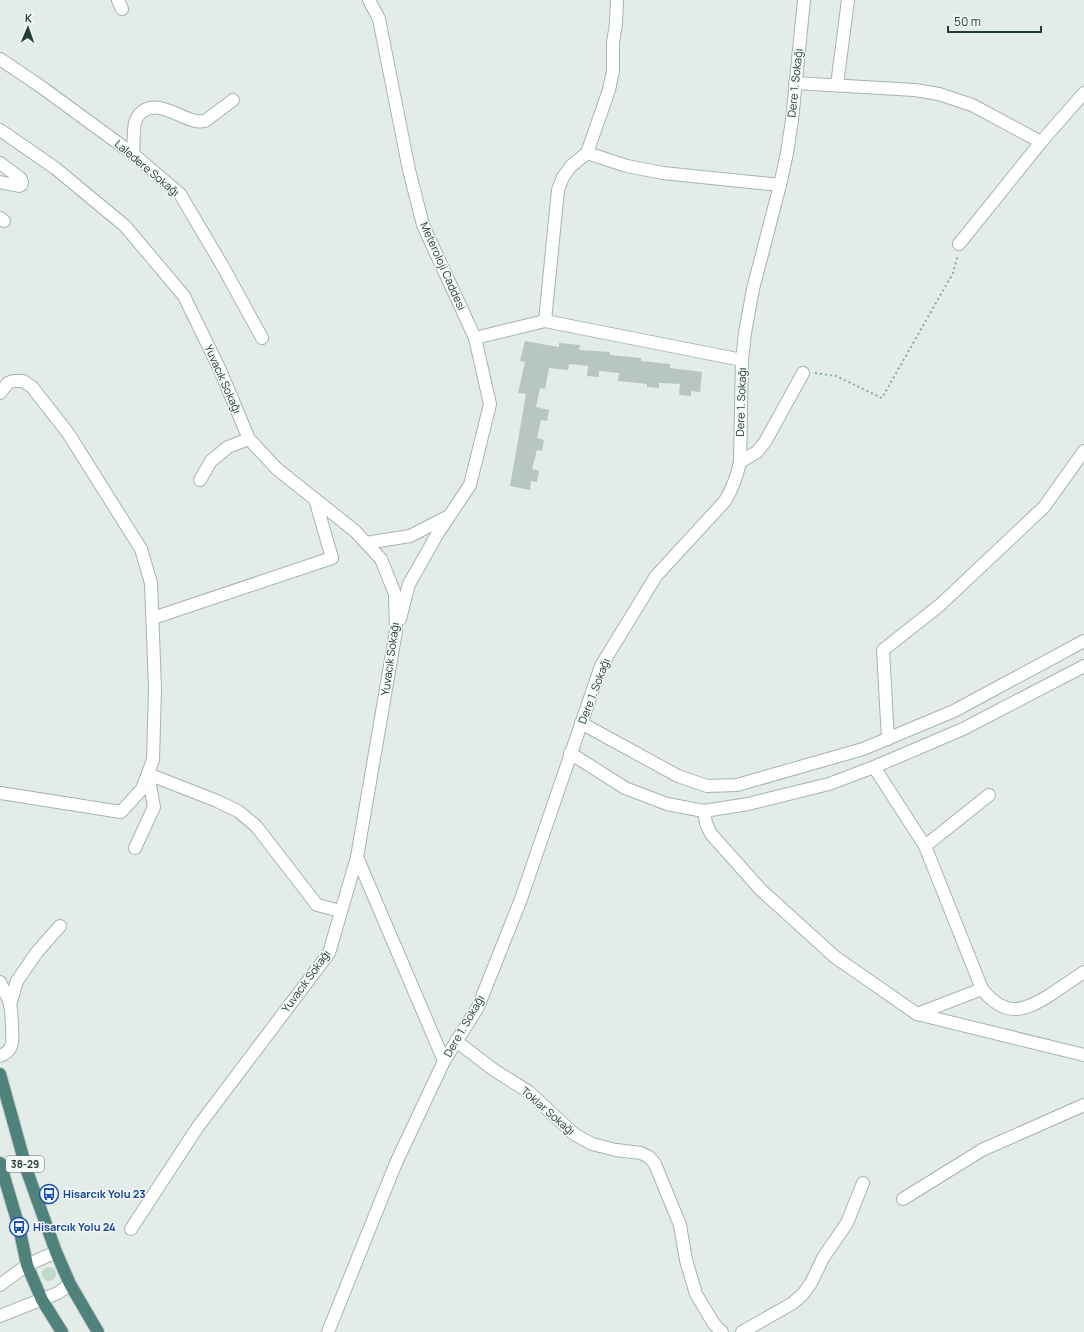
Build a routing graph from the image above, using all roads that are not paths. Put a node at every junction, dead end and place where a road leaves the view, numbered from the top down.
1 (369, 0) edge
2 (617, 0) edge
3 (804, 0) edge
4 (848, 0) edge
5 (0, 59) edge
6 (795, 82) junction
7 (838, 85) junction
8 (1084, 93) edge
9 (233, 100) dead end
10 (0, 130) edge
11 (1041, 142) junction
12 (587, 153) junction
13 (133, 154) junction
14 (0, 163) edge
15 (0, 182) edge
16 (780, 185) junction
17 (959, 244) road end
18 (545, 321) junction
19 (262, 338) dead end
20 (475, 338) junction
21 (742, 360) junction
22 (803, 373) road end
23 (0, 394) edge
24 (249, 438) junction
25 (1084, 451) edge
26 (740, 462) junction
27 (200, 480) dead end
28 (315, 499) junction
29 (450, 515) junction
30 (366, 542) junction
31 (153, 618) junction
32 (396, 631) junction
33 (1084, 641) edge
34 (1084, 666) edge
35 (581, 723) junction
36 (888, 739) junction
37 (570, 753) junction
38 (874, 767) junction
39 (148, 774) junction
40 (0, 793) edge
41 (989, 795) dead end
42 (704, 811) junction
43 (925, 846) junction
44 (135, 848) dead end
45 (357, 857) junction
46 (341, 911) junction
47 (60, 926) dead end
48 (1084, 972) edge
49 (0, 982) edge
50 (982, 989) junction
51 (10, 1004) junction
52 (917, 1014) junction
53 (456, 1041) junction
54 (1084, 1055) edge
55 (0, 1056) edge
56 (444, 1061) junction
57 (0, 1074) edge
58 (1084, 1105) edge
59 (0, 1163) edge
60 (863, 1183) dead end
61 (903, 1199) dead end
62 (130, 1229) dead end
63 (56, 1252) junction
64 (27, 1265) junction
65 (70, 1284) junction
66 (0, 1285) edge
67 (42, 1300) junction
68 (0, 1316) edge
69 (62, 1332) edge
70 (98, 1332) edge
71 (328, 1332) edge
72 (722, 1332) edge
73 (742, 1332) edge

1 - 20 street, Meteroloji Caddesi
2 - 12 street
3 - 6 street, Dere 1. Sokağı
4 - 7 street
5 - 13 street, Laledere Sokağı
6 - 7 street
6 - 16 street, Dere 1. Sokağı
7 - 11 street
8 - 11 street
9 - 13 street
10 - 24 street, Yuvacık Sokağı
11 - 17 street
12 - 16 street
12 - 18 street
13 - 19 street, Laledere Sokağı
14 - 15 street
16 - 21 street, Dere 1. Sokağı
18 - 20 street
18 - 21 street
20 - 29 street, Meteroloji Caddesi
21 - 26 street, Dere 1. Sokağı
22 - 26 street
23 - 31 street
24 - 27 street
24 - 28 street, Yuvacık Sokağı
25 - 36 street
26 - 35 street, Dere 1. Sokağı
28 - 30 street, Yuvacık Sokağı
28 - 31 street
29 - 30 street
29 - 32 street, Meteroloji Caddesi
30 - 32 street, Yuvacık Sokağı
31 - 39 street
32 - 45 street, Yuvacık Sokağı
33 - 36 street
34 - 38 street
35 - 36 street
35 - 37 street, Dere 1. Sokağı
37 - 42 street
37 - 53 street, Dere 1. Sokağı
38 - 42 street
38 - 43 street
39 - 40 street
39 - 44 street
39 - 46 street
41 - 43 street
42 - 52 street
43 - 50 street
45 - 46 street, Yuvacık Sokağı
45 - 56 street
46 - 62 street, Yuvacık Sokağı
47 - 51 street
48 - 50 street
49 - 51 street
50 - 52 street
51 - 55 street
52 - 54 street
53 - 56 street, Dere 1. Sokağı
53 - 72 street, Toklar Sokağı
56 - 71 street, Dere 1. Sokağı
57 - 63 highway, 38-29
58 - 61 street
59 - 64 highway, 38-29
60 - 73 street
63 - 64 street
63 - 65 highway, 38-29
64 - 66 street
64 - 67 highway, 38-29
65 - 67 street
65 - 70 highway, 38-29
67 - 68 street
67 - 69 highway, 38-29

